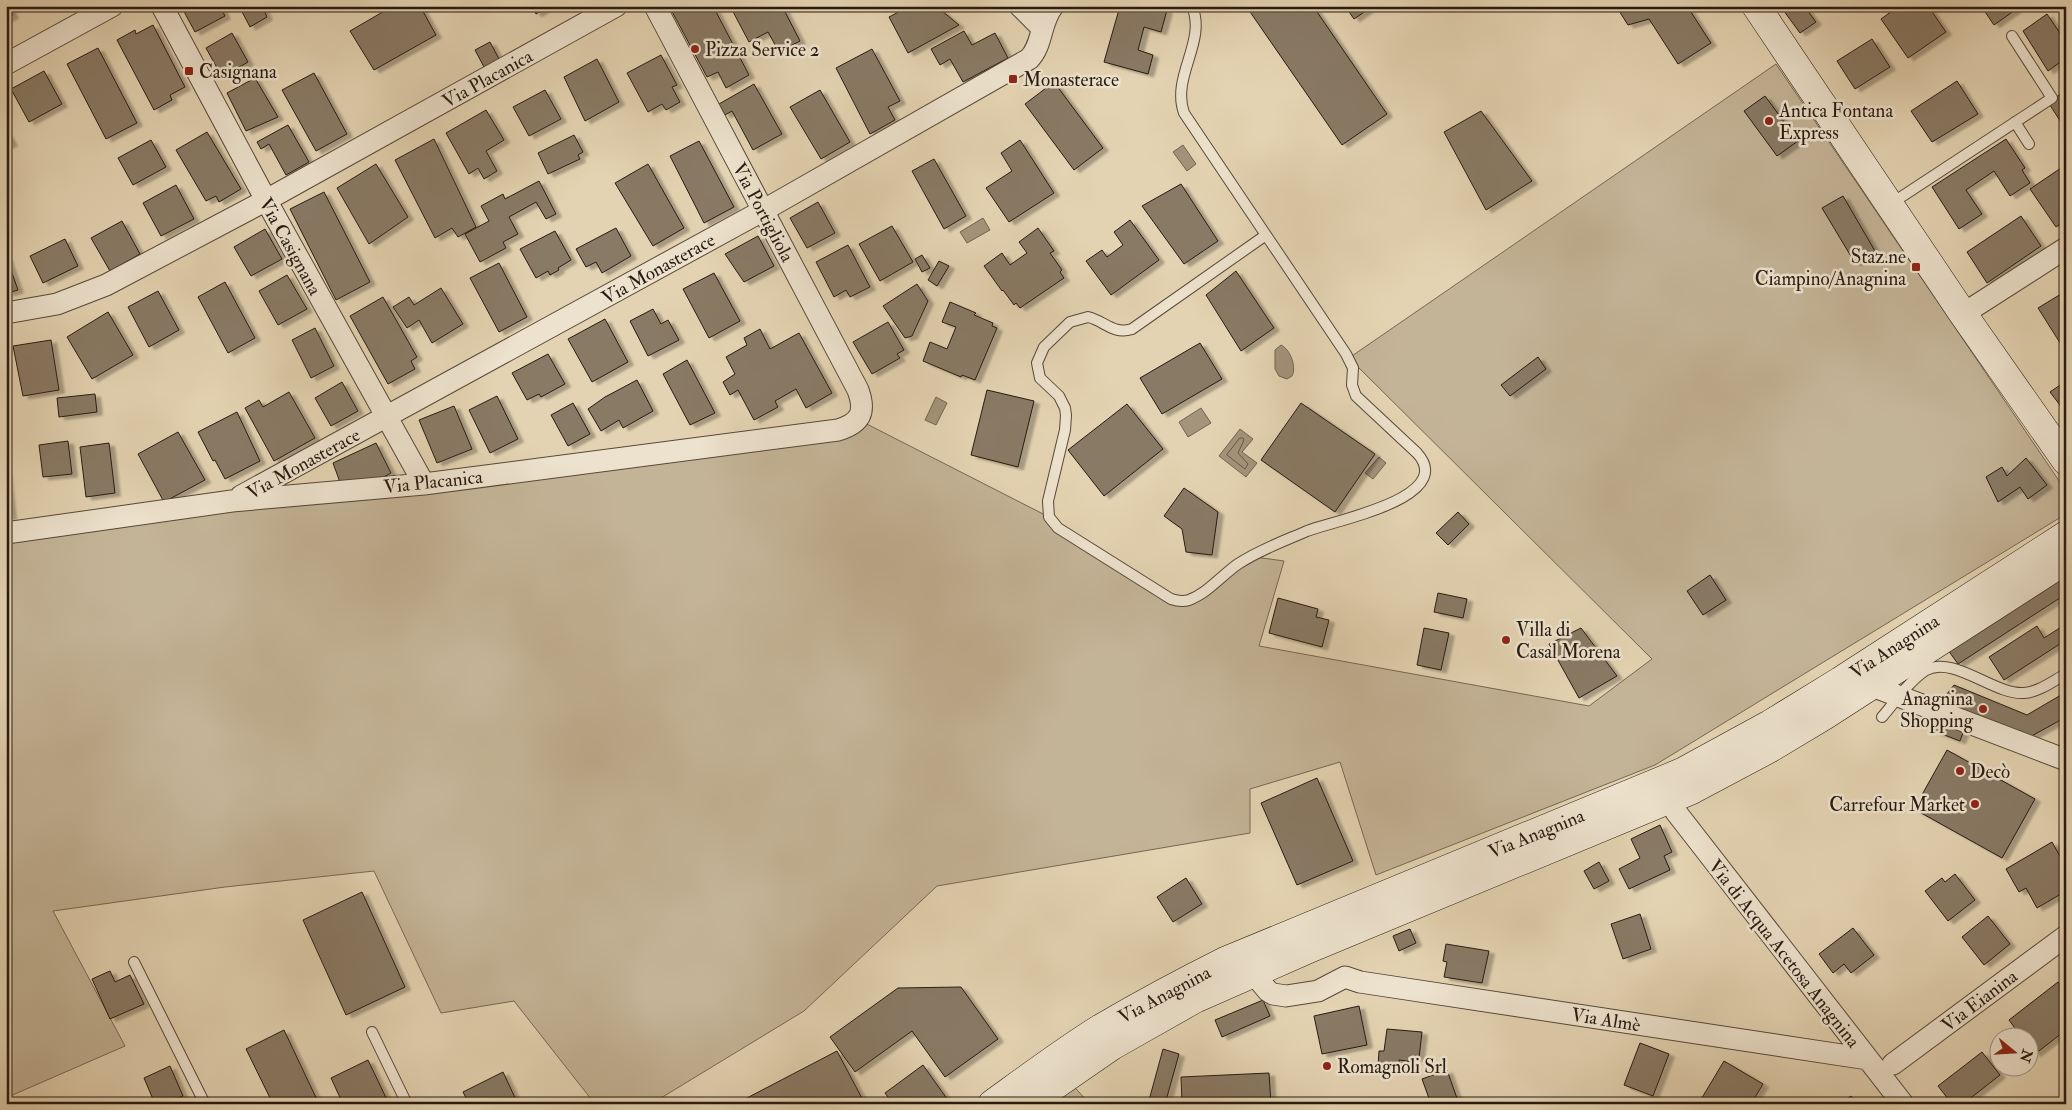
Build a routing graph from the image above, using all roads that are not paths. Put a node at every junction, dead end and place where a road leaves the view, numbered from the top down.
1 (112, 6) edge
2 (162, 6) edge
3 (616, 6) edge
4 (655, 6) edge
5 (1020, 6) edge
6 (1052, 6) edge
7 (1192, 6) edge
8 (1756, 6) edge
9 (1042, 28) junction
10 (2012, 36) dead end
11 (6, 64) edge
12 (2015, 122) junction
13 (2029, 144) dead end
14 (266, 200) junction
15 (1889, 205) junction
16 (764, 210) junction
17 (1266, 236) junction
18 (2066, 248) edge
19 (6, 313) edge
20 (1963, 314) junction
21 (386, 418) junction
22 (858, 419) joint
23 (2066, 461) edge
24 (424, 484) junction
25 (232, 501) junction
26 (6, 533) edge
27 (2066, 535) edge
28 (2063, 563) edge
29 (2066, 674) edge
30 (1872, 686) junction
31 (1900, 696) junction
32 (1882, 718) dead end
33 (2066, 760) edge
34 (1682, 772) junction
35 (1671, 800) junction
36 (2066, 936) edge
37 (134, 962) dead end
38 (1253, 973) junction
39 (372, 1032) dead end
40 (1868, 1059) junction
41 (1893, 1064) dead end
42 (205, 1104) edge
43 (407, 1104) edge
44 (992, 1104) edge
45 (1028, 1104) edge
46 (1903, 1104) edge

1 - 11 street
2 - 14 street, Via Casignana
3 - 14 street, Via Placanica
4 - 16 street, Via Portigliola
5 - 9 street
6 - 9 street, Via Monasterace
7 - 17 lane
8 - 15 main road
9 - 16 street, Via Monasterace
10 - 12 lane
12 - 13 lane
12 - 15 lane
14 - 19 street, Via Placanica
14 - 21 street, Via Casignana
15 - 20 main road
16 - 21 street, Via Monasterace
16 - 22 street, Via Portigliola
17 - 17 lane
18 - 20 street
20 - 23 main road
21 - 24 street, Via Casignana
21 - 25 street, Via Monasterace
22 - 24 street, Via Placanica
24 - 25 street, Via Placanica
25 - 26 street, Via Placanica
27 - 34 main road, Via Anagnina
28 - 30 main road, Via Anagnina
29 - 31 lane
30 - 31 street
30 - 35 main road, Via Anagnina
31 - 32 lane
31 - 33 street
34 - 35 street
34 - 44 main road, Via Anagnina
35 - 38 main road, Via Anagnina
35 - 40 street, Via di Acqua Acetosa Anagnina
36 - 41 street, Via Eianina
37 - 42 lane
38 - 40 street, Via Almè
38 - 45 main road, Via Anagnina
39 - 43 lane
40 - 46 street, Via di Acqua Acetosa Anagnina

